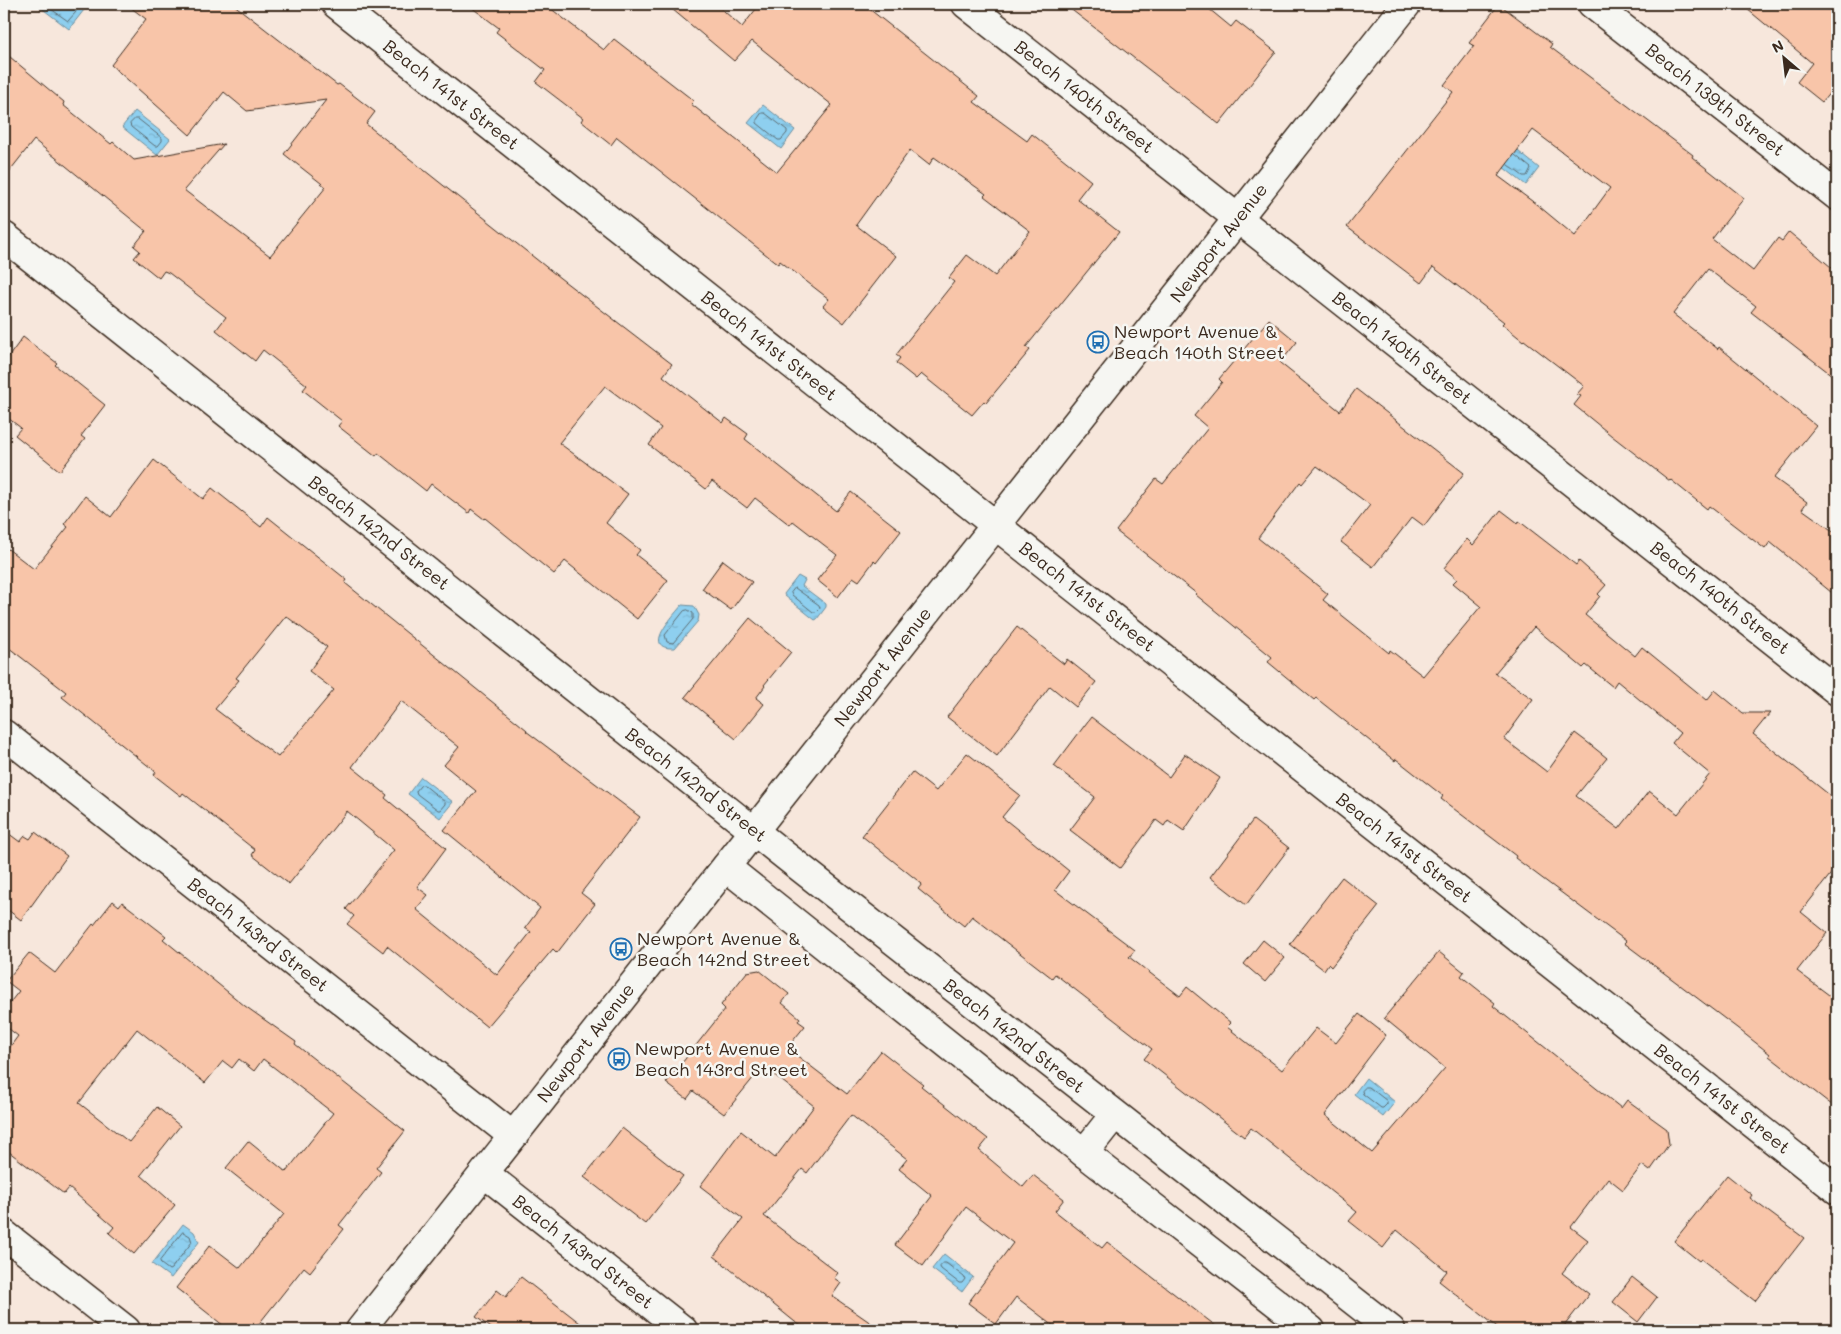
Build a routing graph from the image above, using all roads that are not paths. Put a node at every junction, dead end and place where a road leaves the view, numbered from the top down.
1 (336, 4) edge
2 (966, 4) edge
3 (1407, 4) edge
4 (1592, 4) edge
5 (1837, 196) edge
6 (1238, 219) junction
7 (4, 236) edge
8 (995, 525) junction
9 (1837, 691) edge
10 (4, 734) edge
11 (754, 831) junction
12 (726, 868) junction
13 (1114, 1115) junction
14 (513, 1136) junction
15 (1084, 1153) junction
16 (484, 1173) junction
17 (1837, 1190) edge
18 (4, 1234) edge
19 (126, 1330) edge
20 (360, 1330) edge
21 (683, 1330) edge
22 (1311, 1330) edge
23 (1391, 1330) edge

1 - 8 street, Beach 141st Street
2 - 6 street, Beach 140th Street
3 - 6 street, Newport Avenue
4 - 5 street, Beach 139th Street
6 - 8 street, Newport Avenue
6 - 9 street, Beach 140th Street
7 - 11 street, Beach 142nd Street
8 - 11 street, Newport Avenue
8 - 17 street, Beach 141st Street
10 - 14 street, Beach 143rd Street
11 - 12 street, Newport Avenue
11 - 13 street, Beach 142nd Street
12 - 14 street, Newport Avenue
12 - 15 street
13 - 15 street
13 - 23 street, Beach 142nd Street
14 - 16 street, Newport Avenue
15 - 22 street
16 - 20 street, Newport Avenue
16 - 21 street, Beach 143rd Street
18 - 19 street

